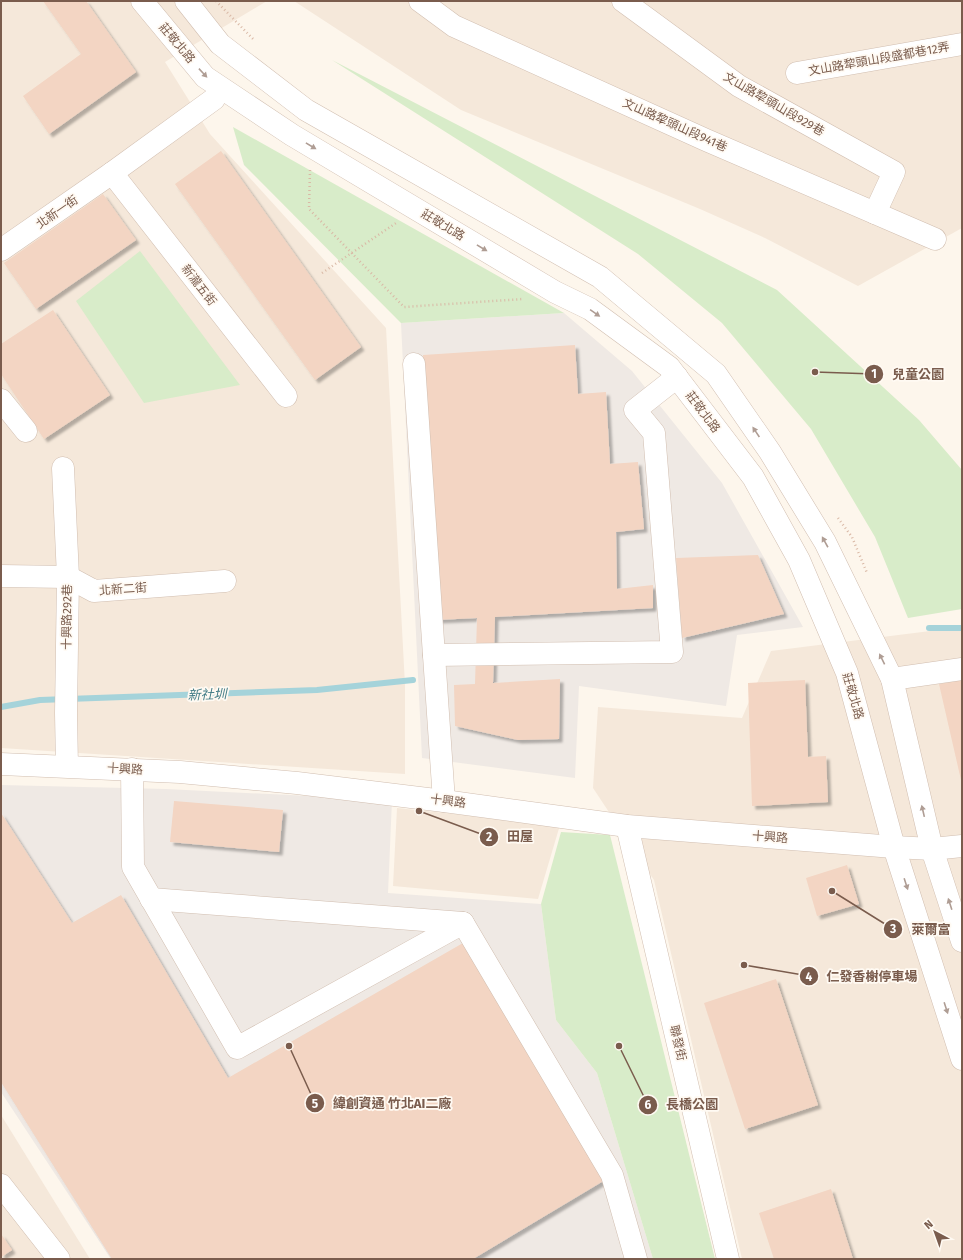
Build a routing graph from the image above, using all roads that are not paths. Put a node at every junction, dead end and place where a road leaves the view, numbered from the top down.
1 (142, 1) edge
2 (186, 1) edge
3 (420, 1) edge
4 (623, 1) edge
5 (962, 44) edge
6 (797, 73) dead end
7 (214, 99) dead end
8 (112, 173) junction
9 (875, 213) junction
10 (935, 239) dead end
11 (1, 250) edge
12 (414, 364) dead end
13 (677, 377) junction
14 (286, 396) dead end
15 (1, 400) edge
16 (26, 431) dead end
17 (62, 468) dead end
18 (1, 576) edge
19 (68, 577) junction
20 (225, 581) dead end
21 (434, 655) junction
22 (962, 669) edge
23 (892, 679) junction
24 (1, 764) edge
25 (67, 766) junction
26 (132, 769) junction
27 (444, 800) junction
28 (627, 826) junction
29 (962, 846) edge
30 (894, 847) junction
31 (932, 849) junction
32 (151, 899) junction
33 (463, 923) junction
34 (962, 941) edge
35 (962, 1059) edge
36 (1, 1185) edge
37 (57, 1258) edge
38 (636, 1259) edge
39 (728, 1259) edge

1 -> 13 street, 莊敬北路
23 -> 2 street
3 - 9 street, 文山路犂頭山段941巷
4 - 9 street, 文山路犂頭山段929巷
5 - 6 street, 文山路犂頭山段盛都巷12弄
7 - 8 street, 北新一街
8 - 11 street, 北新一街
8 - 14 street, 新瀧五街
9 - 10 street, 文山路犂頭山段941巷
12 - 21 street
13 - 21 street
13 - 30 street, 莊敬北路
15 - 16 street
17 - 19 street, 十興路292巷
18 - 19 street, 北新二街
19 - 20 street, 北新二街
19 - 25 street, 十興路292巷
21 - 27 street
22 - 23 street
31 -> 23 street
24 - 25 street, 十興路
25 - 26 street, 十興路
26 - 27 street, 十興路
26 - 32 street
27 - 28 street, 十興路
28 - 30 street, 十興路
28 - 39 street, 聯發街
29 - 31 street, 十興路
30 - 31 street, 十興路
30 -> 35 street, 莊敬北路
34 -> 31 street
32 - 33 street
32 - 33 street
33 - 38 street
36 - 37 street

